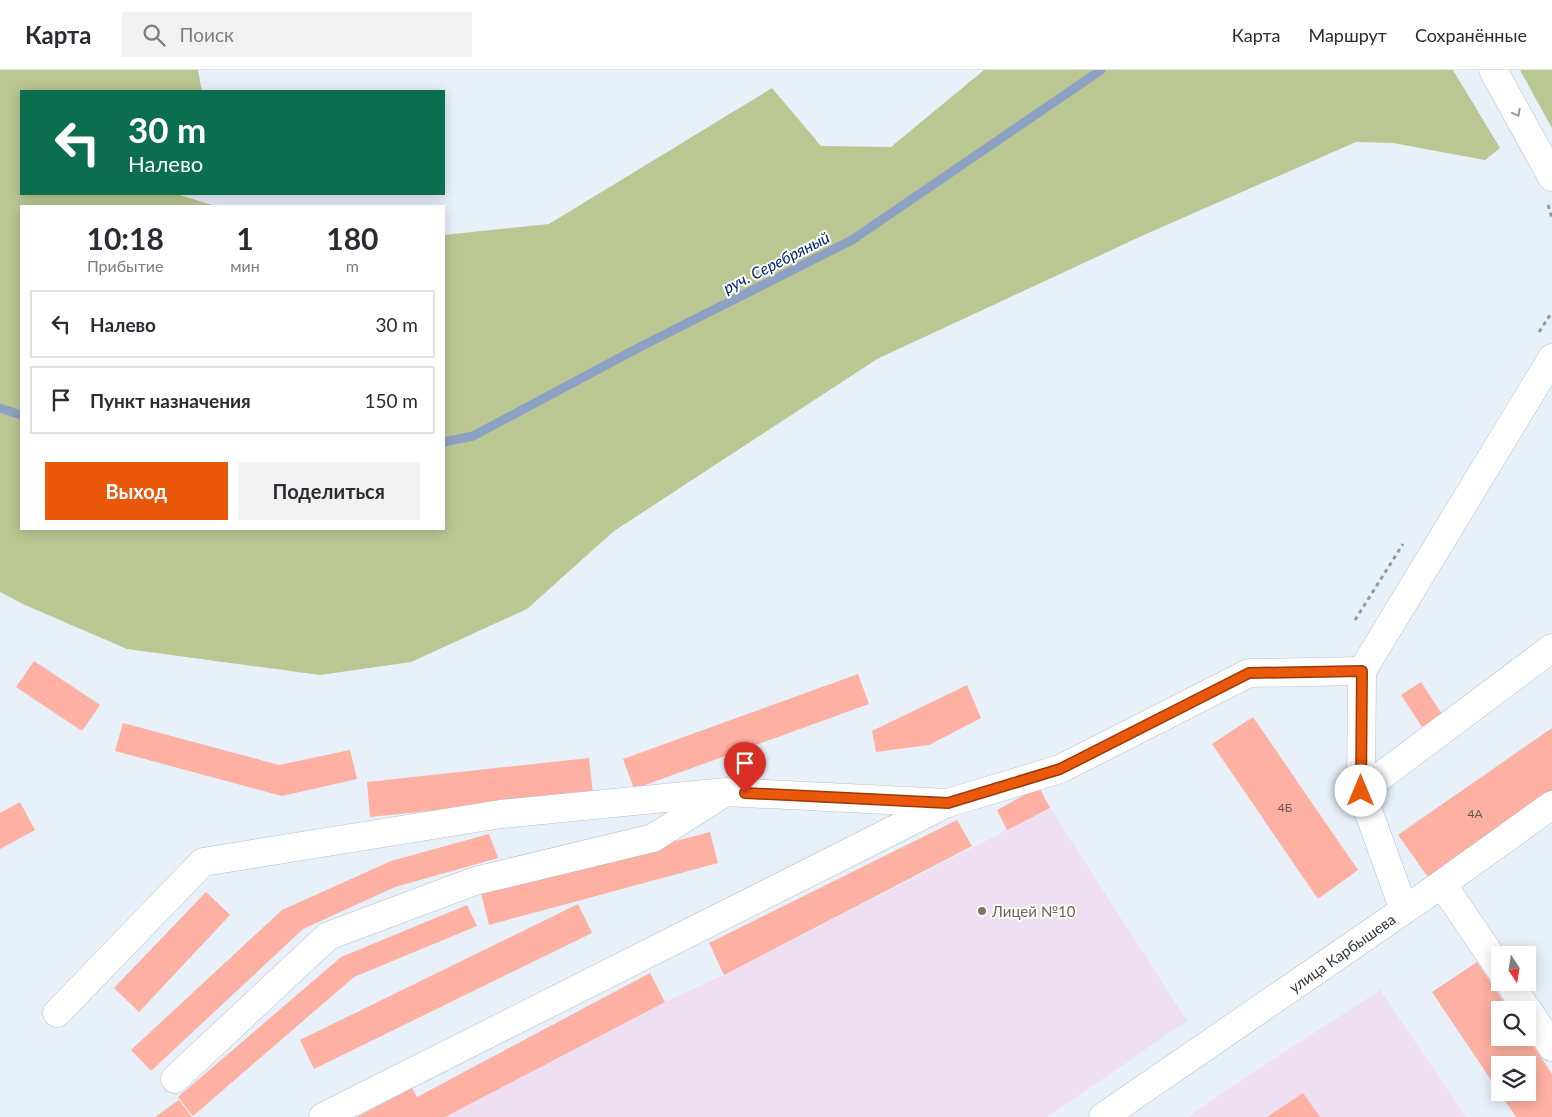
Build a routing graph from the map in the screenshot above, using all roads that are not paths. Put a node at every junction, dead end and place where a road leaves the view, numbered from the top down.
1 (1493, 70) edge
2 (1552, 177) edge
3 (1552, 358) edge
4 (1544, 382) edge
5 (1552, 648) edge
6 (1362, 671) junction
7 (1361, 791) junction
8 (726, 792) junction
9 (948, 803) junction
10 (1550, 811) edge
11 (1442, 884) junction
12 (1404, 910) junction
13 (1491, 956) edge
14 (58, 1013) dead end
15 (1536, 1023) edge
16 (1552, 1047) edge
17 (175, 1079) dead end
18 (323, 1117) edge
19 (1103, 1117) edge

1 -> 2 street
3 - 4 street
4 - 6 street
5 - 7 street
6 - 7 street
6 - 9 street
7 - 12 street, улица Карбышева
8 - 9 street
8 - 14 street
8 - 17 street
9 - 18 street
10 - 11 street
11 - 12 street
11 - 13 street
12 - 19 street, улица Карбышева
15 - 16 street

